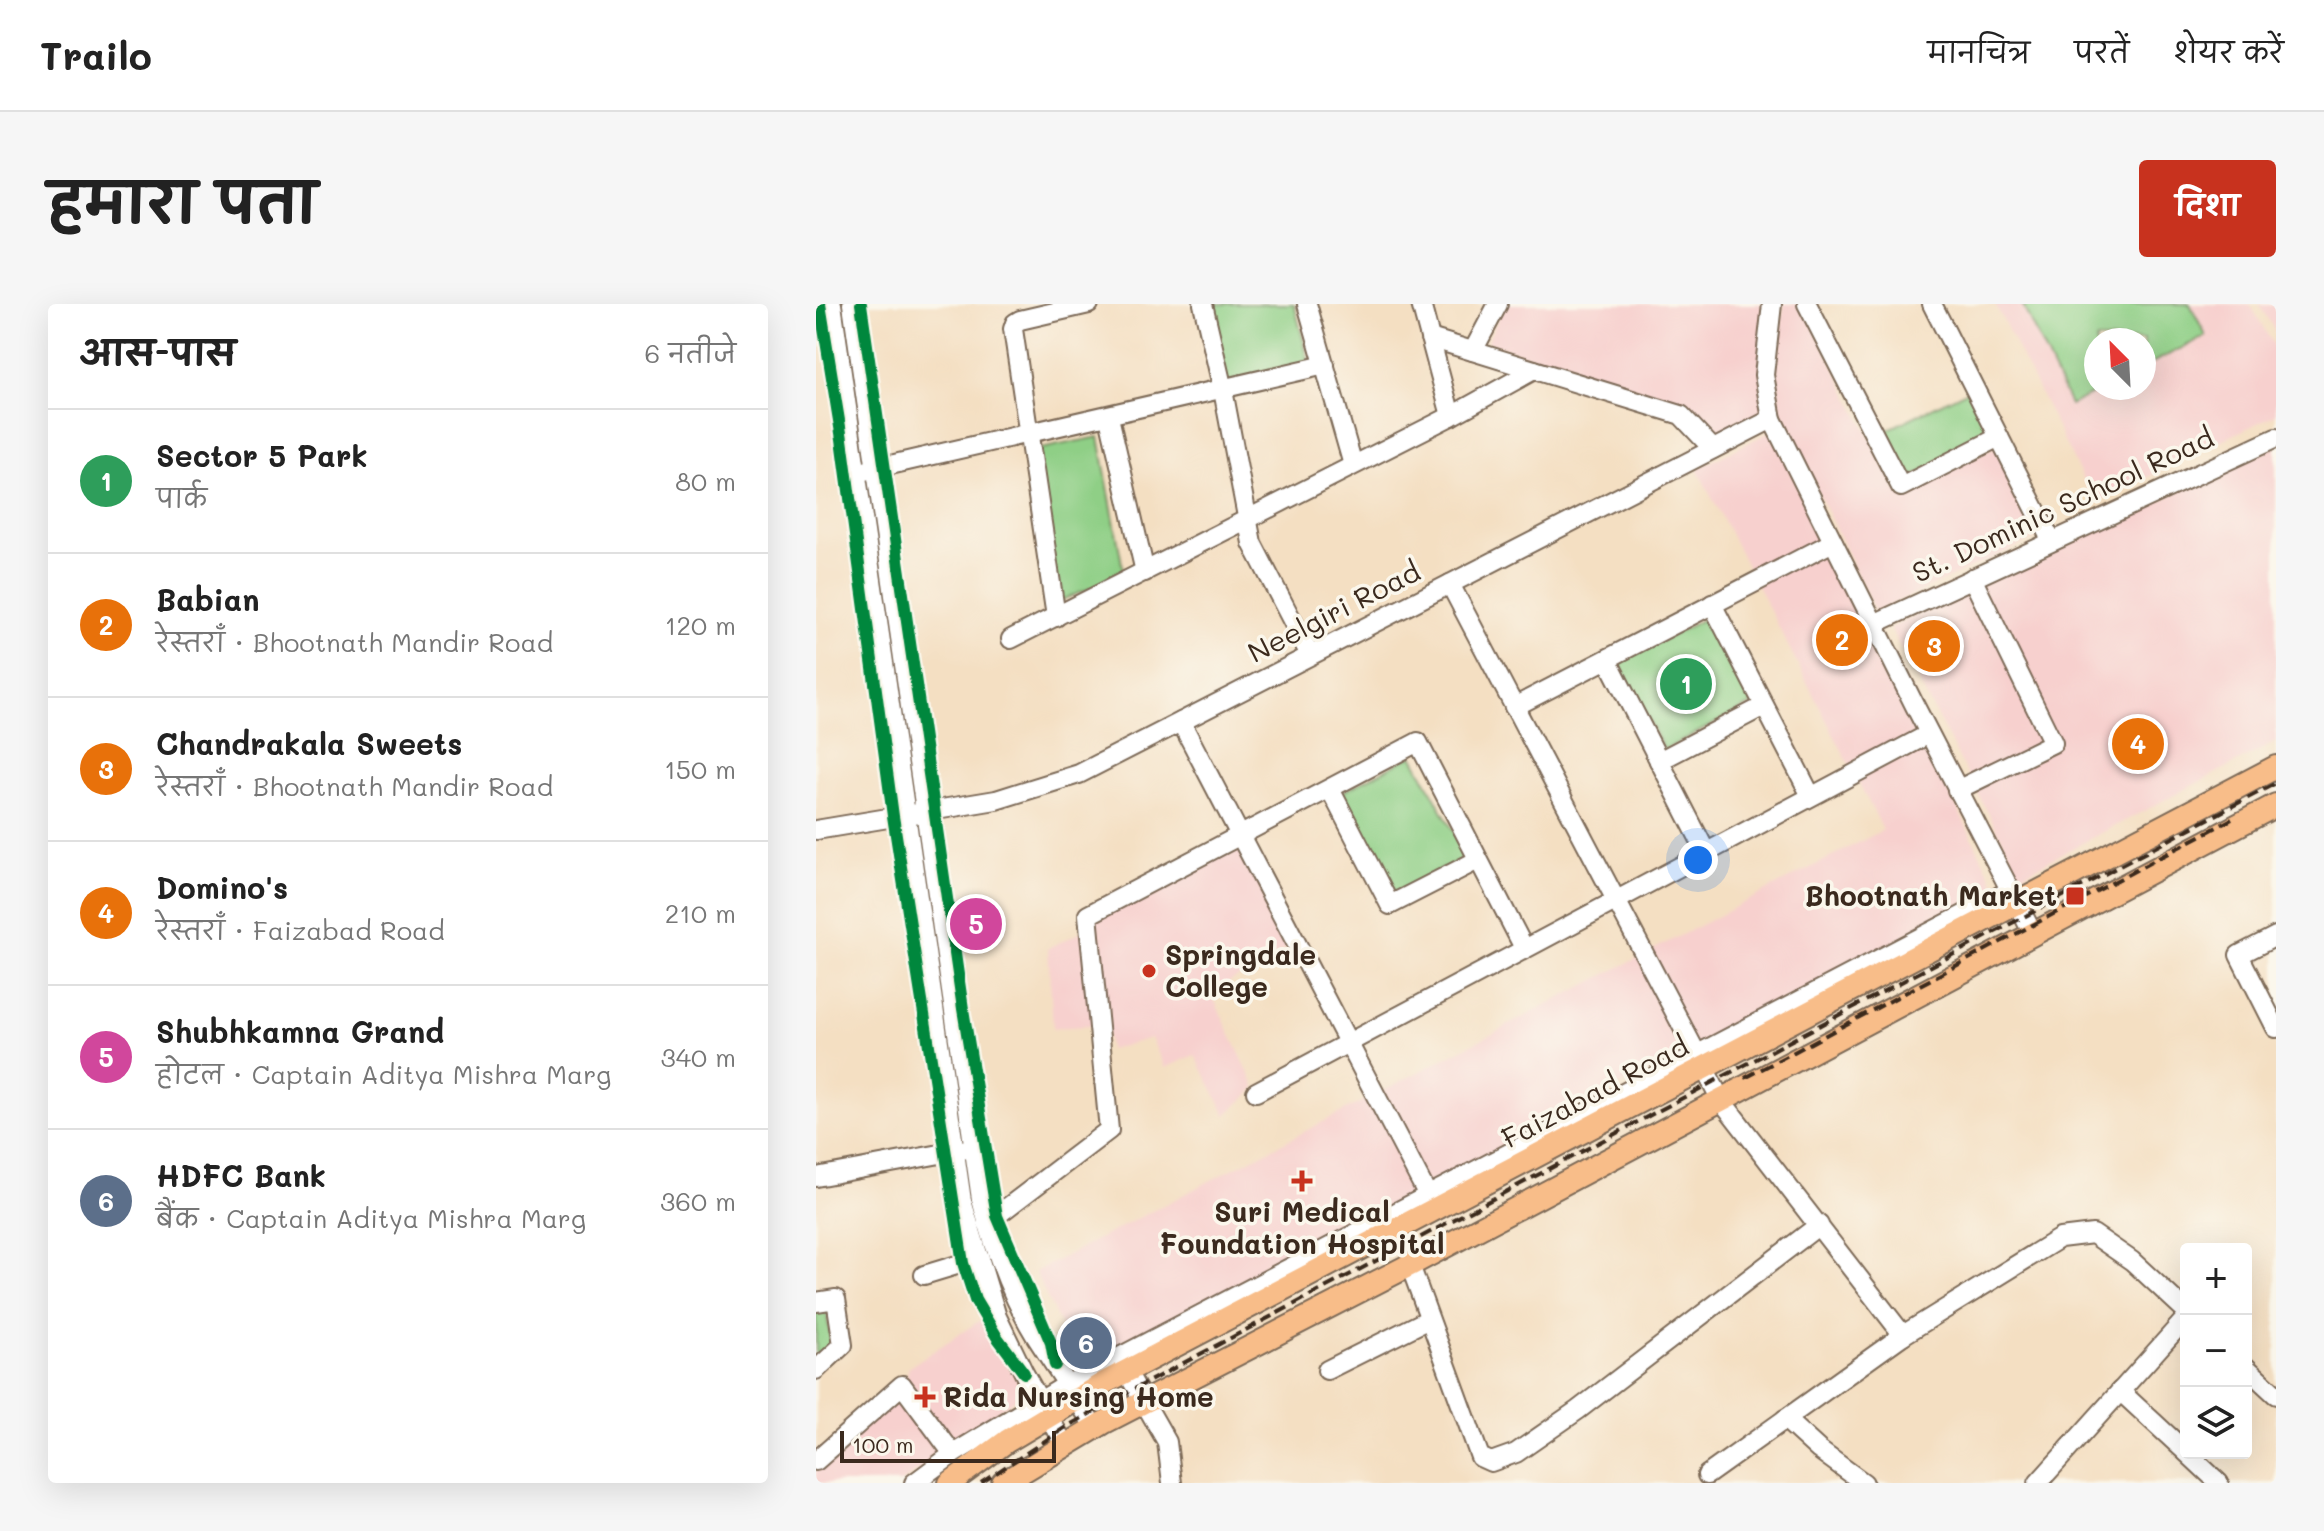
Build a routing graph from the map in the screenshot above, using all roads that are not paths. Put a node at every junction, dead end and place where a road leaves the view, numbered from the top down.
1 (832, 304) edge
2 (852, 304) edge
3 (1089, 304) edge
4 (1203, 304) edge
5 (1307, 304) edge
6 (1421, 304) edge
7 (1498, 304) edge
8 (1772, 304) edge
9 (1807, 304) edge
10 (1932, 304) edge
11 (1430, 338) junction
12 (1473, 351) junction
13 (1325, 365) junction
14 (1534, 370) junction
15 (1223, 390) junction
16 (1451, 416) junction
17 (1109, 417) junction
18 (1772, 419) junction
19 (1028, 435) junction
20 (1999, 437) junction
21 (2276, 438) edge
22 (1713, 449) junction
23 (1353, 465) junction
24 (867, 471) junction
25 (1247, 520) junction
26 (2051, 540) junction
27 (1833, 542) junction
28 (1145, 572) junction
29 (1972, 578) junction
30 (1450, 584) junction
31 (1712, 604) junction
32 (1056, 617) junction
33 (1874, 624) junction
34 (1011, 639) dead end
35 (1310, 655) junction
36 (1607, 659) junction
37 (1764, 706) junction
38 (1514, 707) junction
39 (1181, 722) junction
40 (1929, 734) junction
41 (1659, 761) junction
42 (2276, 767) edge
43 (1330, 789) junction
44 (1957, 790) junction
45 (1811, 796) junction
46 (2276, 805) edge
47 (916, 813) junction
48 (816, 830) edge
49 (1241, 835) junction
50 (1706, 852) junction
51 (1478, 860) junction
52 (2012, 897) junction
53 (1615, 900) junction
54 (2033, 934) junction
55 (2276, 936) edge
56 (1524, 948) junction
57 (2276, 1028) edge
58 (1348, 1042) junction
59 (1699, 1062) junction
60 (1256, 1092) dead end
61 (1721, 1100) junction
62 (965, 1150) junction
63 (816, 1157) edge
64 (818, 1177) edge
65 (1432, 1203) junction
66 (987, 1223) junction
67 (1819, 1225) junction
68 (980, 1258) junction
69 (1410, 1265) junction
70 (924, 1275) dead end
71 (816, 1302) edge
72 (2180, 1305) edge
73 (1429, 1319) junction
74 (2180, 1325) edge
75 (1903, 1335) junction
76 (816, 1370) edge
77 (1327, 1370) dead end
78 (1127, 1372) junction
79 (2252, 1373) edge
80 (2120, 1391) junction
81 (1072, 1392) junction
82 (2276, 1395) edge
83 (1145, 1403) junction
84 (1044, 1408) junction
85 (1785, 1419) junction
86 (1095, 1428) junction
87 (1065, 1446) junction
88 (2180, 1447) edge
89 (953, 1454) junction
90 (2193, 1459) edge
91 (816, 1461) edge
92 (1707, 1475) dead end
93 (914, 1483) edge
94 (950, 1483) edge
95 (1003, 1483) edge
96 (1172, 1483) edge
97 (1864, 1483) edge
98 (2038, 1483) edge
99 (2219, 1483) edge

1 - 24 street
2 - 24 street
3 - 19 street
4 - 15 street
5 - 13 street
6 - 11 street
7 - 12 street
8 - 18 street
9 - 20 street
10 - 20 street
11 - 12 street
11 - 16 street
12 - 14 street
13 - 15 street
13 - 23 street
14 - 16 street
14 - 22 street
15 - 17 street
15 - 25 street
16 - 23 street
17 - 19 street
17 - 28 street
18 - 22 street, Neelgiri Road
18 - 27 street
19 - 24 street
19 - 32 street
20 - 26 street
21 - 26 street, St. Dominic School Road
22 - 30 street, Neelgiri Road
23 - 25 street
24 - 47 street
25 - 28 street
25 - 35 street
26 - 29 street, St. Dominic School Road
27 - 31 street
27 - 33 street
28 - 32 street
29 - 33 street, St. Dominic School Road
29 - 44 street
30 - 35 street, Neelgiri Road
30 - 38 street
31 - 36 street
31 - 37 street
32 - 34 street
33 - 40 street
35 - 39 street, Neelgiri Road
36 - 38 street
36 - 41 street
37 - 41 street
37 - 45 street
38 - 53 street
39 - 47 street, Neelgiri Road
39 - 49 street
40 - 44 street
40 - 45 street
41 - 50 street
42 - 52 main road, Faizabad Road
43 - 49 street
43 - 51 street
43 - 51 street
44 - 52 street
45 - 50 street
46 - 54 main road
47 - 48 street, Neelgiri Road
47 - 62 street
49 - 58 street
49 - 66 street
50 - 53 street
51 - 56 street
52 - 54 street
52 - 59 main road, Faizabad Road
53 - 56 street
53 - 59 street
54 - 61 main road
55 - 57 street
56 - 58 street
58 - 60 street
58 - 65 street
59 - 61 street
59 - 65 main road, Faizabad Road
61 - 67 street
61 - 69 main road
62 - 64 street
62 - 66 street
62 - 68 street
63 - 64 street
65 - 78 main road, Faizabad Road
65 - 81 street
66 - 81 street
67 - 73 street
67 - 75 street
68 - 70 street
68 - 84 street
69 - 73 street
69 - 83 main road
71 - 76 street
72 - 75 street
73 - 77 street
74 - 80 street
75 - 85 street
78 - 81 main road, Faizabad Road
78 - 83 street
79 - 82 street
80 - 88 street
80 - 98 street
81 - 84 main road, Faizabad Road
81 - 86 street
83 - 86 main road
83 - 96 street
84 - 87 street
84 - 89 street
84 - 94 main road, Faizabad Road
85 - 92 street
85 - 97 street
86 - 87 main road
87 - 95 main road
89 - 91 street
89 - 93 street
90 - 99 street

